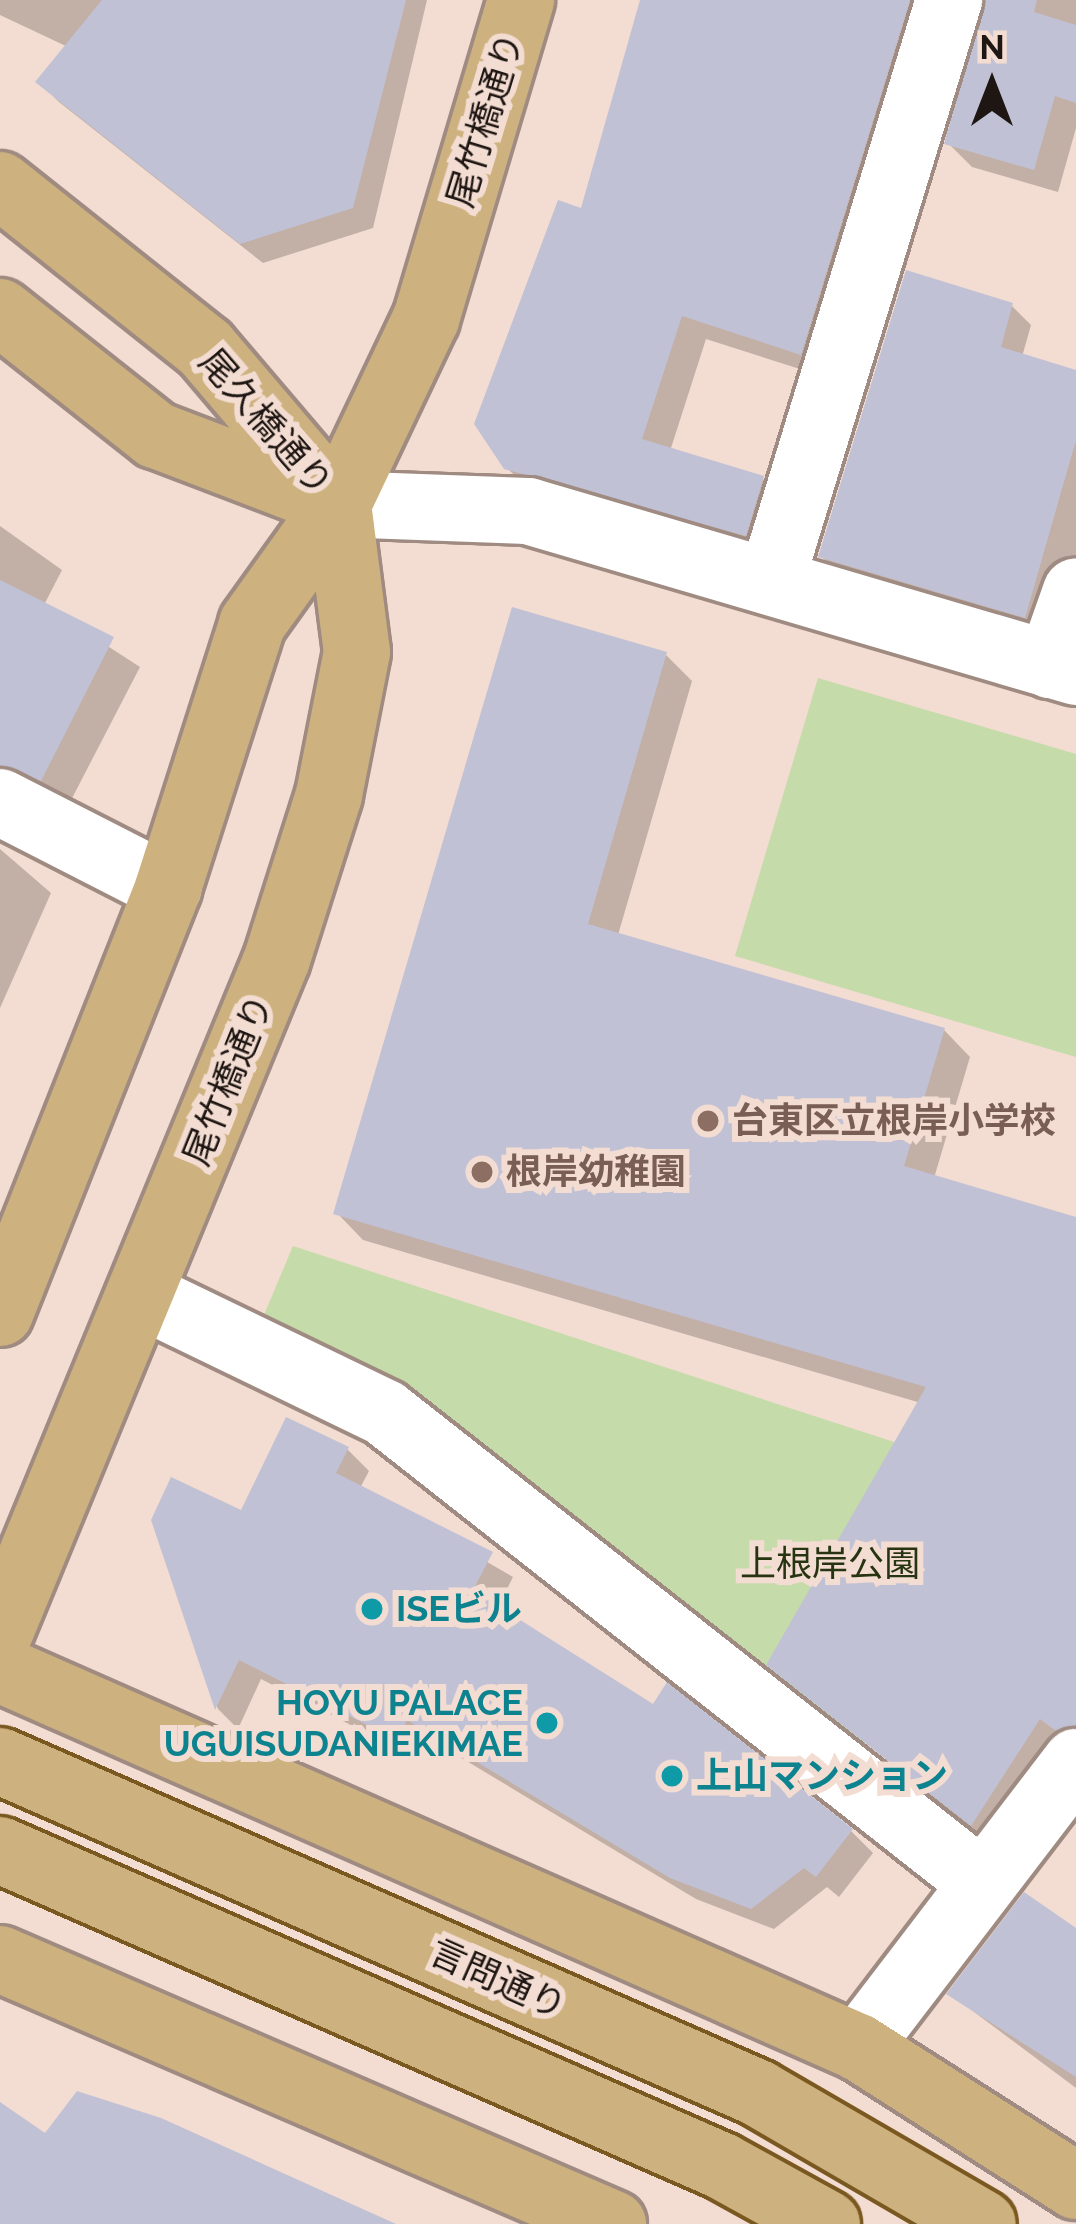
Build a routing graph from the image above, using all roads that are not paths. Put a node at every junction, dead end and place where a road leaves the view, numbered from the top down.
1 (521, 0) edge
2 (950, 0) edge
3 (0, 185) edge
4 (0, 312) edge
5 (338, 504) junction
6 (771, 583) junction
7 (1076, 591) edge
8 (1063, 669) edge
9 (0, 802) edge
10 (168, 888) junction
11 (17, 1225) edge
12 (141, 1295) junction
13 (0, 1313) edge
14 (0, 1632) edge
15 (0, 1669) edge
16 (0, 1761) edge
17 (1076, 1762) edge
18 (0, 1850) edge
19 (980, 1881) junction
20 (0, 1959) edge
21 (858, 2047) junction
22 (1076, 2186) edge
23 (613, 2224) edge
24 (826, 2224) edge
25 (983, 2224) edge

1 - 5 main road, 尾竹橋通り
2 - 6 street
3 - 5 main road, 尾久橋通り
4 - 5 main road, 尾久橋通り
5 - 6 street
5 - 10 main road, 尾竹橋通り
5 - 12 main road, 尾竹橋通り
6 - 8 street
7 - 8 street
9 - 10 street
10 - 11 main road, 尾竹橋通り
11 - 13 main road, 尾竹橋通り
12 - 14 main road, 尾竹橋通り
12 - 19 street
15 - 21 main road
16 - 25 main road, 言問通り, bridge
17 - 19 street
18 - 24 main road, bridge
19 - 21 street
20 - 23 main road
21 - 22 main road

